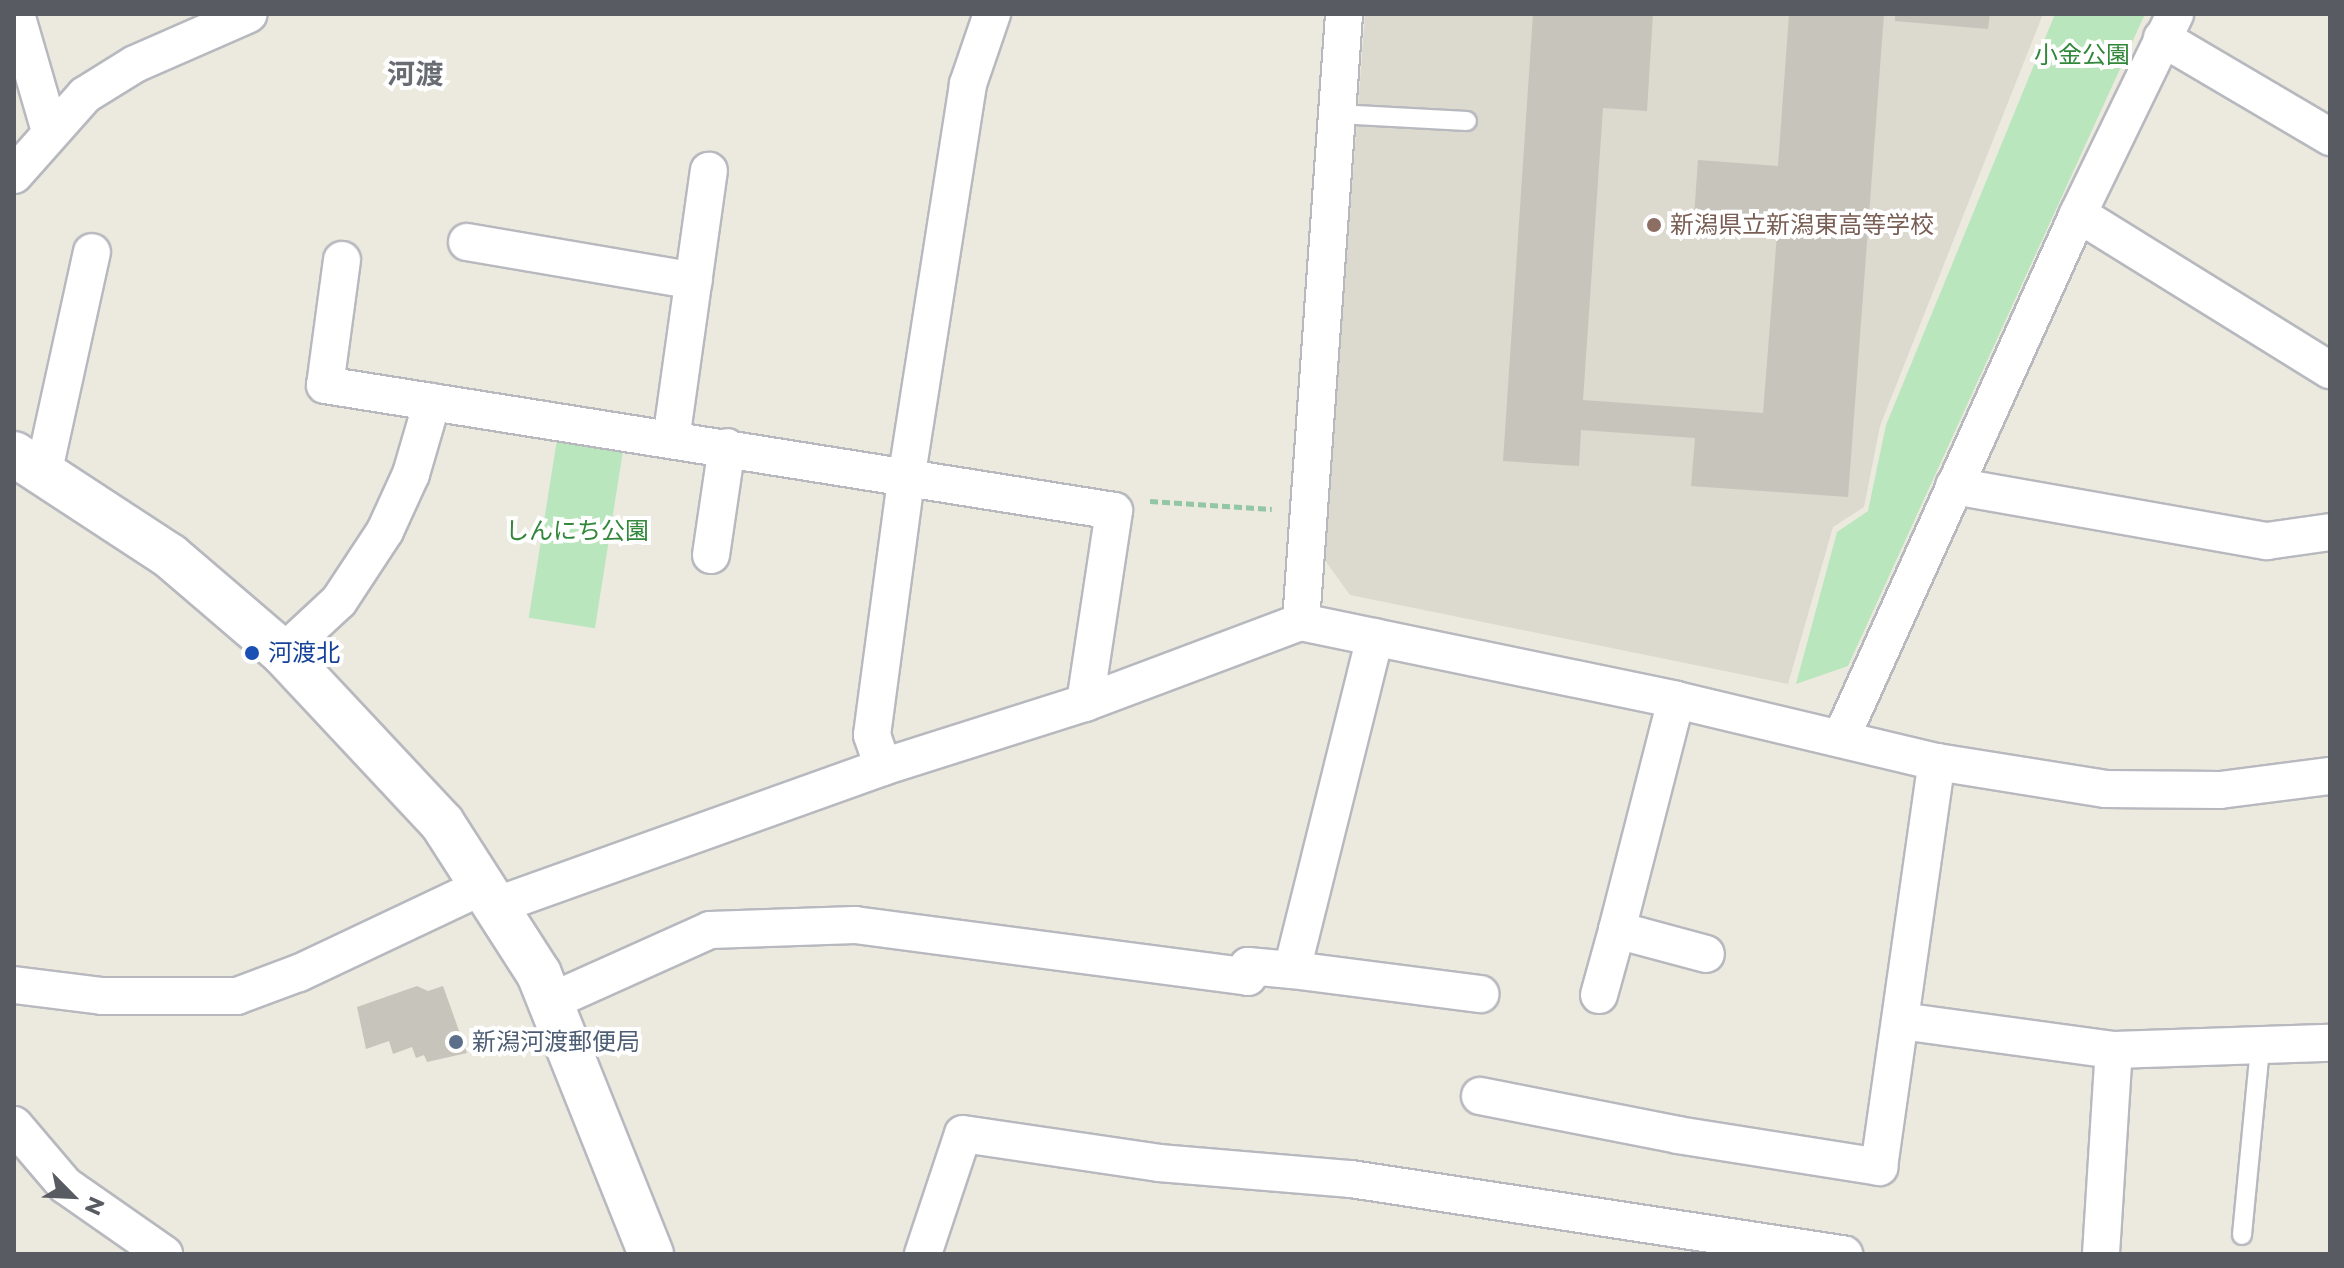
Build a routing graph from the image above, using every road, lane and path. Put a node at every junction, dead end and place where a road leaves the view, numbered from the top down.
1 (16, 14) edge
2 (249, 14) edge
3 (992, 14) edge
4 (1344, 14) edge
5 (2169, 26) edge
6 (1337, 114) junction
7 (1467, 121) dead end
8 (50, 131) junction
9 (2330, 137) edge
10 (709, 171) dead end
11 (14, 175) edge
12 (2078, 214) junction
13 (467, 242) dead end
14 (92, 252) dead end
15 (342, 260) dead end
16 (694, 281) junction
17 (2330, 370) edge
18 (432, 402) junction
19 (671, 440) junction
20 (727, 447) junction
21 (29, 462) edge
22 (907, 474) junction
23 (1954, 486) junction
24 (1114, 511) junction
25 (1309, 511) junction
26 (2330, 532) edge
27 (711, 555) dead end
28 (1301, 622) junction
29 (1375, 637) junction
30 (283, 653) junction
31 (1676, 700) junction
32 (1085, 703) junction
33 (1841, 738) junction
34 (1937, 762) junction
35 (883, 767) junction
36 (2330, 776) edge
37 (488, 896) junction
38 (1617, 930) junction
39 (1706, 954) dead end
40 (1292, 970) junction
41 (14, 985) edge
42 (1480, 994) dead end
43 (1599, 995) dead end
44 (552, 1001) junction
45 (1901, 1021) junction
46 (2330, 1043) edge
47 (2260, 1049) junction
48 (2114, 1050) junction
49 (1480, 1096) dead end
50 (14, 1125) edge
51 (2242, 1235) dead end
52 (164, 1254) edge
53 (651, 1254) edge
54 (923, 1254) edge
55 (1844, 1254) edge
56 (2101, 1254) edge

1 - 8 street
2 - 8 street
3 - 22 street
4 - 6 street
5 - 9 street
5 - 12 street
6 - 7 lane
6 - 25 street
8 - 11 street
10 - 16 street
12 - 17 street
12 - 23 street
13 - 16 street
14 - 21 street
15 - 18 street
16 - 19 street
18 - 19 street
18 - 30 street
19 - 20 street
20 - 22 street
20 - 27 street
21 - 30 street
22 - 24 street
22 - 35 street
23 - 26 street
23 - 33 street
24 - 25 path
24 - 32 street
25 - 28 street
28 - 29 street
28 - 32 street
29 - 31 street
29 - 40 street
30 - 37 street
31 - 33 street
31 - 38 street
32 - 35 street
33 - 34 street
34 - 36 street
34 - 45 street
35 - 37 street
37 - 41 street
37 - 44 street
38 - 39 street
38 - 43 street
40 - 42 street
40 - 44 street
44 - 53 street
45 - 48 street
45 - 49 street
46 - 47 street
47 - 48 street
47 - 51 lane
48 - 56 street
50 - 52 street
54 - 55 street

